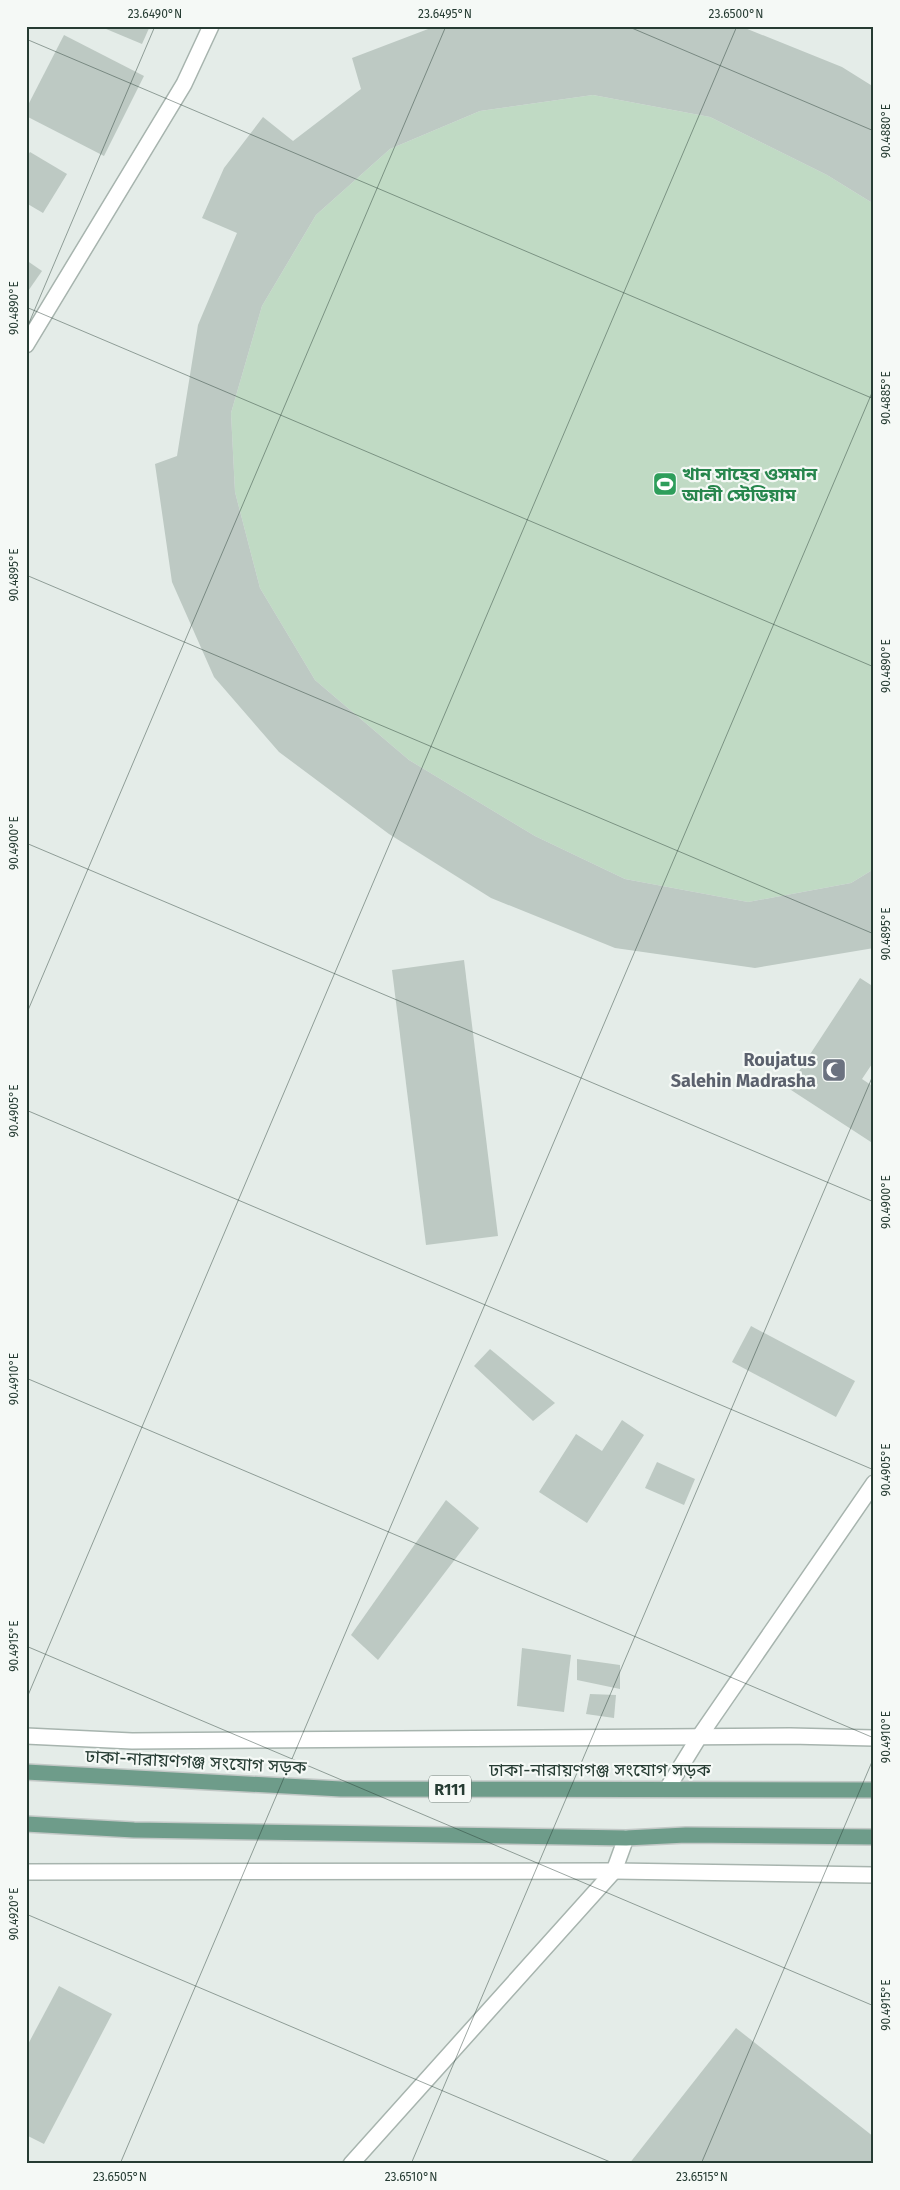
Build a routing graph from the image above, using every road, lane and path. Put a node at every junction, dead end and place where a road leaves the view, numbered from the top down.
1 (211, 26) edge
2 (26, 345) edge
3 (874, 1484) edge
4 (26, 1736) edge
5 (699, 1737) junction
6 (874, 1738) edge
7 (26, 1772) edge
8 (667, 1789) junction
9 (874, 1790) edge
10 (26, 1824) edge
11 (874, 1837) edge
12 (626, 1838) junction
13 (614, 1871) junction
14 (26, 1872) edge
15 (874, 1875) edge
16 (351, 2164) edge

1 - 2 street
3 - 5 street
4 - 5 street
5 - 6 street
5 - 8 street
7 - 8 main road, ঢাকা-নারায়ণগঞ্জ সংযোগ সড়ক / R111
8 - 9 main road, ঢাকা-নারায়ণগঞ্জ সংযোগ সড়ক / R111
10 - 12 main road
11 - 12 main road
12 - 13 street
13 - 14 street
13 - 15 street
13 - 16 street

